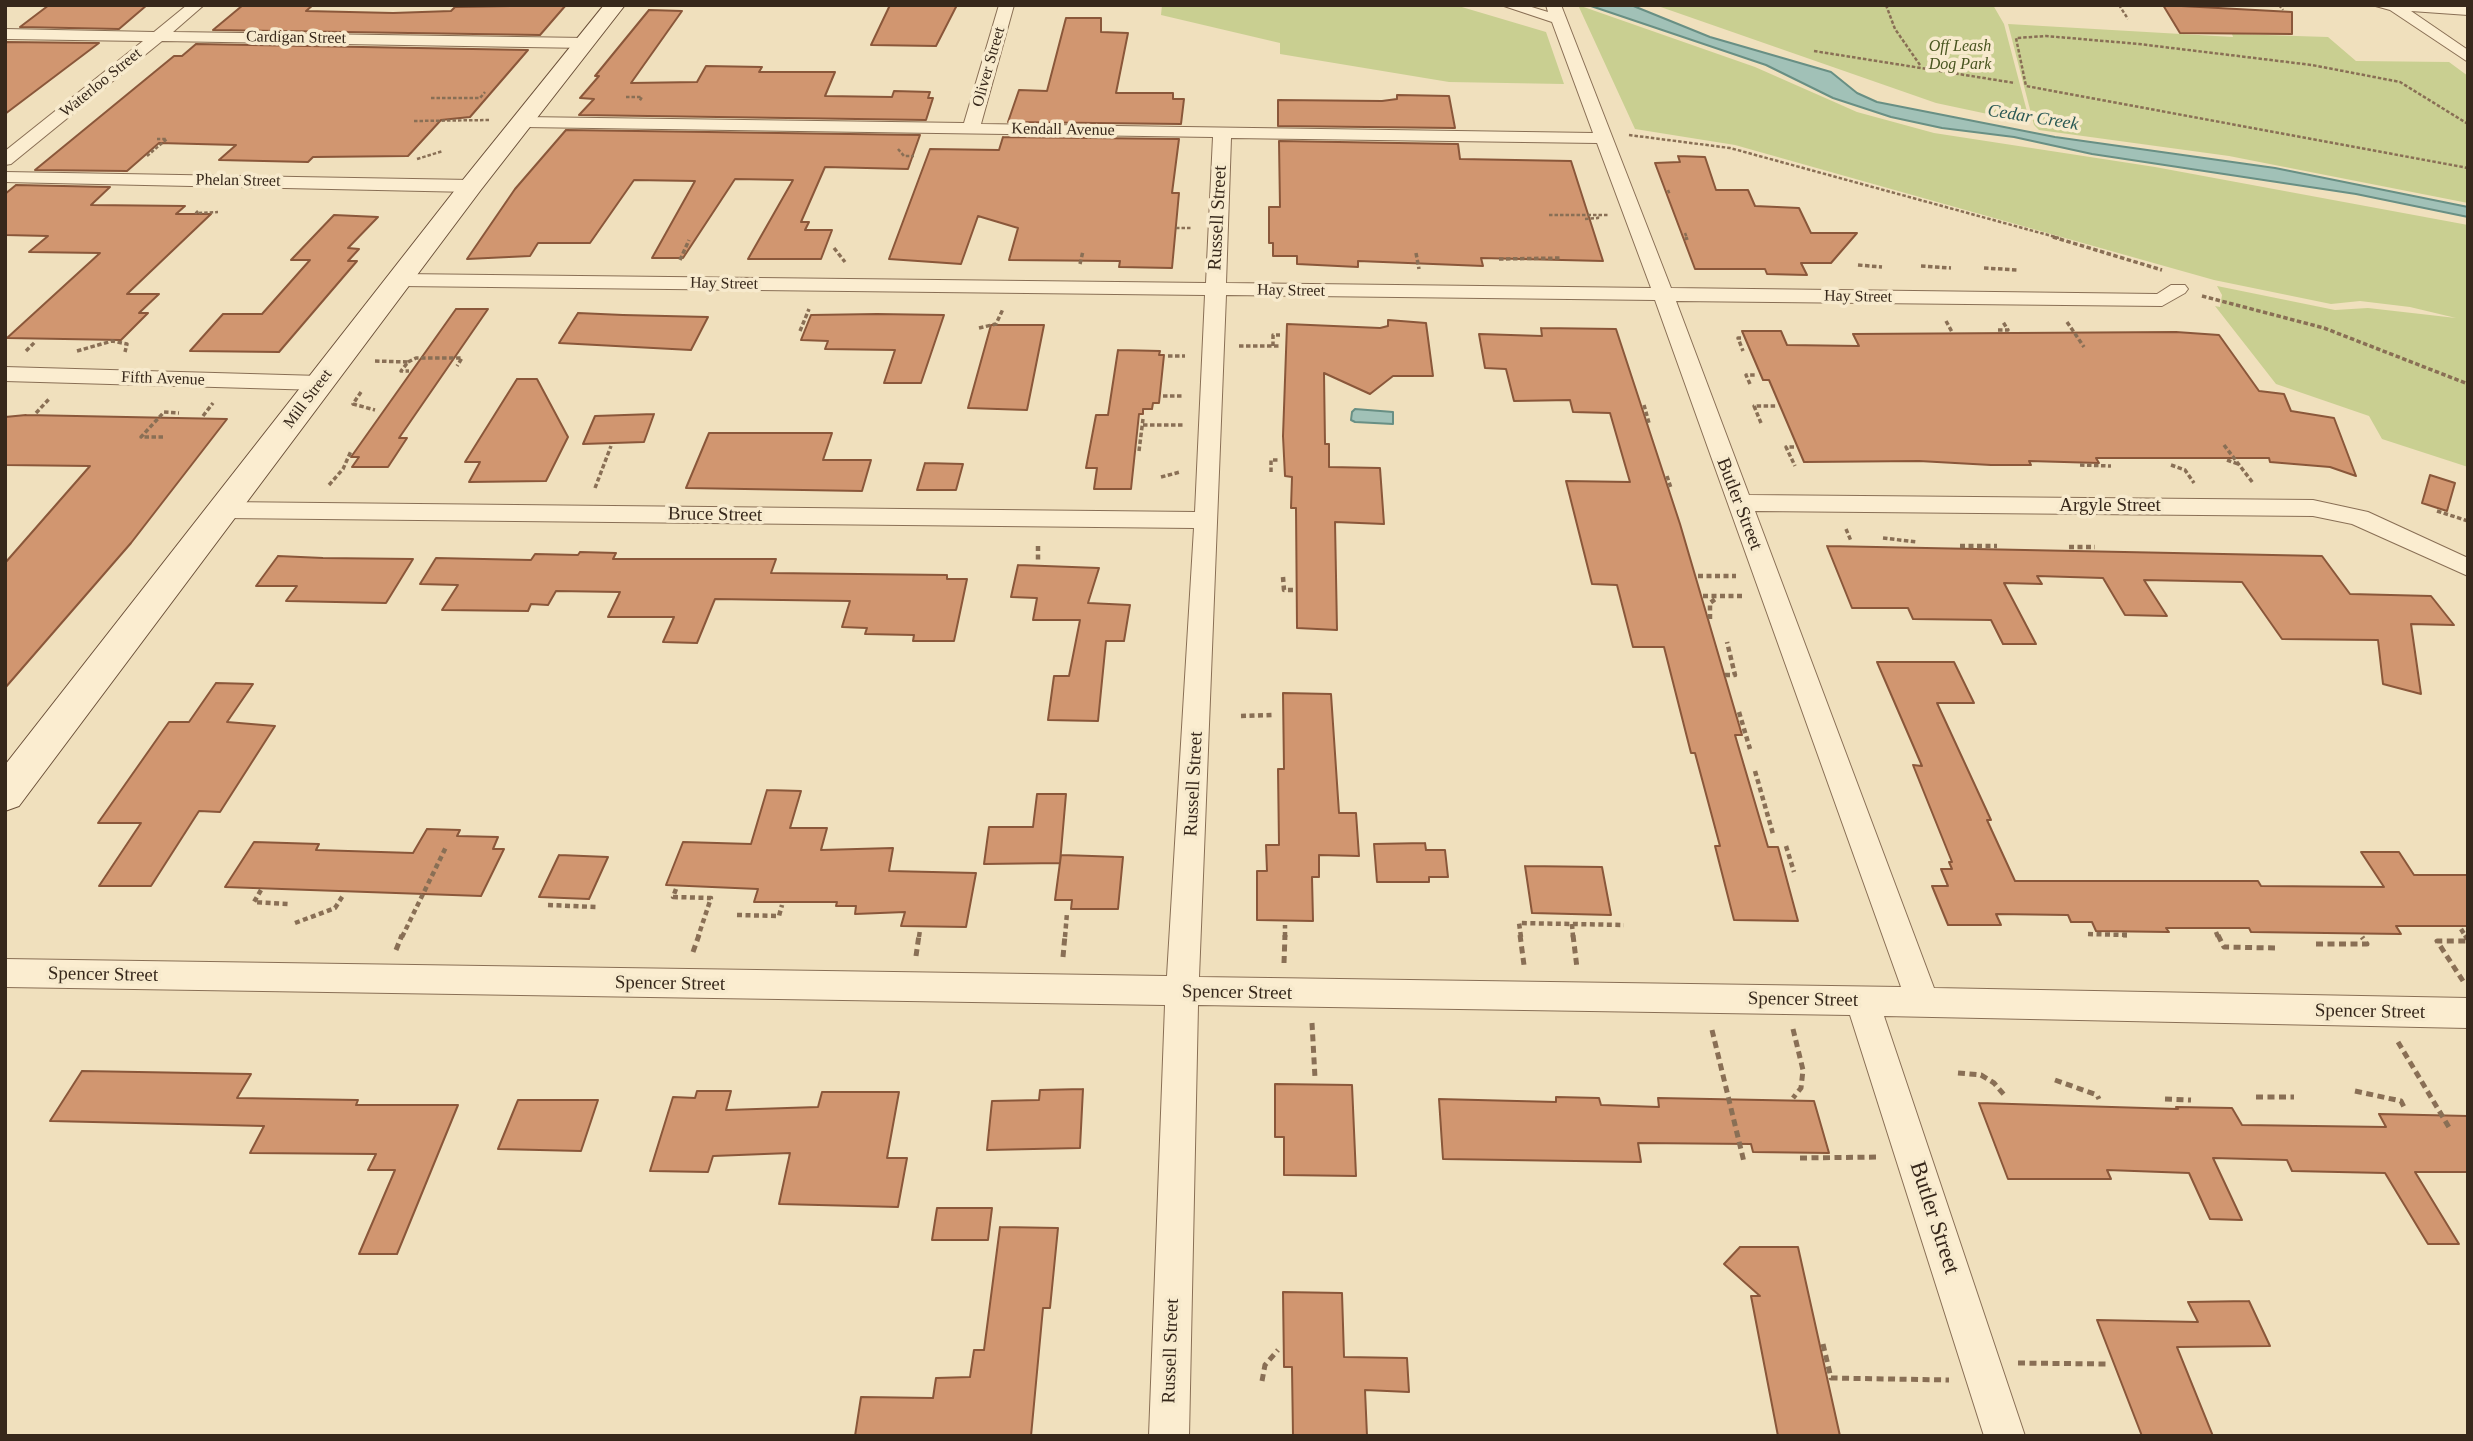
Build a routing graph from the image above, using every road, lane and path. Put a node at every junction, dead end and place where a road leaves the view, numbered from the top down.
1 (197, 5) edge
2 (615, 5) edge
3 (1007, 5) edge
4 (1508, 5) edge
5 (1886, 5) edge
6 (2119, 5) edge
7 (2279, 5) edge
8 (2387, 6) edge
9 (2414, 7) edge
10 (2283, 10) dead end
11 (2468, 10) edge
12 (1555, 12) edge
13 (2128, 19) dead end
14 (5, 34) edge
15 (159, 36) junction
16 (586, 43) junction
17 (1814, 51) dead end
18 (2468, 57) edge
19 (1920, 66) junction
20 (2015, 83) dead end
21 (485, 92) dead end
22 (430, 98) dead end
23 (414, 121) dead end
24 (513, 121) junction
25 (2468, 124) edge
26 (971, 129) junction
27 (1223, 133) junction
28 (1628, 135) dead end
29 (1603, 138) junction
30 (157, 139) dead end
31 (144, 159) dead end
32 (5, 160) edge
33 (2468, 168) edge
34 (5, 177) edge
35 (471, 187) junction
36 (1668, 190) dead end
37 (1670, 195) dead end
38 (198, 211) dead end
39 (218, 212) dead end
40 (1549, 215) dead end
41 (1598, 215) junction
42 (1617, 215) dead end
43 (1585, 219) dead end
44 (1685, 233) dead end
45 (1687, 240) dead end
46 (1562, 258) dead end
47 (1499, 259) dead end
48 (1858, 265) dead end
49 (1921, 266) dead end
50 (1882, 267) dead end
51 (1951, 268) dead end
52 (1984, 268) dead end
53 (2017, 270) dead end
54 (2167, 271) dead end
55 (401, 280) junction
56 (2178, 289) joint
57 (1214, 290) junction
58 (1662, 295) junction
59 (1280, 335) dead end
60 (1741, 338) dead end
61 (1228, 346) dead end
62 (1273, 346) junction
63 (1281, 346) dead end
64 (1743, 351) dead end
65 (72, 353) dead end
66 (1168, 356) dead end
67 (1194, 356) dead end
68 (119, 358) dead end
69 (370, 361) dead end
70 (408, 362) junction
71 (457, 366) dead end
72 (409, 371) dead end
73 (5, 374) edge
74 (1755, 375) dead end
75 (320, 383) junction
76 (1750, 384) dead end
77 (2468, 384) edge
78 (360, 392) dead end
79 (1164, 396) dead end
80 (1192, 396) dead end
81 (1644, 405) dead end
82 (1776, 406) dead end
83 (375, 410) dead end
84 (179, 413) dead end
85 (1649, 422) dead end
86 (1761, 423) dead end
87 (1190, 425) dead end
88 (163, 438) dead end
89 (2224, 445) dead end
90 (611, 446) dead end
91 (1794, 447) dead end
92 (351, 451) dead end
93 (1139, 451) dead end
94 (1280, 460) dead end
95 (2227, 460) dead end
96 (2239, 464) junction
97 (2080, 465) dead end
98 (2171, 465) dead end
99 (1794, 466) dead end
100 (2111, 466) dead end
101 (1187, 469) dead end
102 (1271, 472) dead end
103 (1667, 476) dead end
104 (1161, 477) dead end
105 (2253, 484) dead end
106 (1671, 488) dead end
107 (595, 489) dead end
108 (322, 490) dead end
109 (2201, 493) dead end
110 (1739, 503) junction
111 (224, 510) junction
112 (2437, 511) dead end
113 (1207, 520) junction
114 (2468, 521) edge
115 (1884, 538) dead end
116 (1917, 542) dead end
117 (1027, 546) dead end
118 (1961, 546) dead end
119 (1997, 546) dead end
120 (2069, 547) dead end
121 (2095, 547) dead end
122 (1038, 561) dead end
123 (2468, 568) edge
124 (1698, 576) dead end
125 (1745, 576) dead end
126 (1283, 577) dead end
127 (1294, 590) dead end
128 (1703, 596) dead end
129 (1721, 596) junction
130 (1752, 596) dead end
131 (1710, 619) dead end
132 (1727, 642) dead end
133 (1725, 675) dead end
134 (1739, 712) dead end
135 (1272, 715) dead end
136 (1241, 716) dead end
137 (1750, 749) dead end
138 (1755, 771) dead end
139 (5, 795) edge
140 (1773, 834) dead end
141 (1786, 846) dead end
142 (446, 847) dead end
143 (1794, 872) dead end
144 (676, 889) dead end
145 (261, 890) dead end
146 (344, 894) dead end
147 (289, 904) dead end
148 (548, 905) dead end
149 (782, 905) dead end
150 (596, 907) dead end
151 (1068, 913) dead end
152 (737, 915) dead end
153 (295, 923) dead end
154 (1572, 924) junction
155 (1285, 925) dead end
156 (1624, 925) dead end
157 (2461, 929) dead end
158 (920, 930) dead end
159 (2216, 932) dead end
160 (2088, 934) dead end
161 (2127, 935) dead end
162 (2362, 937) dead end
163 (2468, 940) edge
164 (2316, 944) dead end
165 (2275, 948) dead end
166 (392, 959) dead end
167 (689, 964) dead end
168 (1284, 967) dead end
169 (914, 968) dead end
170 (1062, 968) dead end
171 (5, 973) edge
172 (1525, 973) dead end
173 (1578, 974) dead end
174 (2468, 987) edge
175 (1182, 992) junction
176 (1863, 1001) junction
177 (1923, 1003) junction
178 (2468, 1013) edge
179 (1312, 1018) dead end
180 (1712, 1027) dead end
181 (1793, 1028) dead end
182 (2398, 1042) dead end
183 (1958, 1073) dead end
184 (1315, 1078) dead end
185 (2055, 1080) dead end
186 (2356, 1091) dead end
187 (2006, 1097) dead end
188 (2256, 1097) dead end
189 (2294, 1097) dead end
190 (1793, 1098) dead end
191 (2165, 1099) dead end
192 (2099, 1100) dead end
193 (2191, 1100) dead end
194 (2405, 1109) dead end
195 (2450, 1129) dead end
196 (1886, 1157) dead end
197 (1800, 1158) dead end
198 (1744, 1162) dead end
199 (1823, 1344) dead end
200 (1278, 1350) dead end
201 (2108, 1364) dead end
202 (1968, 1372) junction
203 (1262, 1381) dead end
204 (1169, 1436) edge
205 (2004, 1436) edge

1 - 15 street, Waterloo Street
2 - 16 main road, Mill Street
3 - 26 street, Oliver Street
4 - 12 street
5 - 19 path
6 - 13 path
7 - 10 path
8 - 9 street
8 - 18 street
9 - 11 street
12 - 29 street, Butler Street
14 - 15 street, Cardigan Street
15 - 16 street, Cardigan Street
15 - 32 street, Waterloo Street
16 - 24 main road, Mill Street
17 - 19 path
19 - 20 path
21 - 22 path
23 - 24 path
24 - 26 street, Kendall Avenue
24 - 35 main road, Mill Street
25 - 33 path
26 - 27 street, Kendall Avenue
27 - 29 street, Kendall Avenue
27 - 57 street, Russell Street
28 - 54 path
29 - 58 street, Butler Street
30 - 31 path
34 - 35 street, Phelan Street
35 - 55 main road, Mill Street
36 - 37 path
38 - 39 path
40 - 41 path
41 - 42 path
41 - 43 path
44 - 45 path
46 - 47 path
48 - 50 path
49 - 51 path
52 - 53 path
55 - 57 street, Hay Street
55 - 75 main road, Mill Street
56 - 58 street, Hay Street
56 - 77 path
57 - 58 street, Hay Street
57 - 113 street, Russell Street
58 - 110 street, Butler Street
59 - 62 path
60 - 64 path
61 - 62 path
62 - 63 path
65 - 68 path
66 - 67 path
69 - 70 path
70 - 71 path
70 - 72 path
73 - 75 street, Fifth Avenue
74 - 76 path
75 - 111 main road, Mill Street
78 - 83 path
79 - 80 path
81 - 85 path
82 - 86 path
84 - 88 path
87 - 93 path
89 - 96 path
90 - 107 path
91 - 99 path
92 - 108 path
94 - 102 path
95 - 96 path
96 - 105 path
97 - 100 path
98 - 109 path
101 - 104 path
103 - 106 path
110 - 123 street, Argyle Street
110 - 177 street, Butler Street
111 - 113 street, Bruce Street
111 - 139 main road, Mill Street
112 - 114 path
113 - 175 street, Russell Street
115 - 116 path
117 - 122 path
118 - 119 path
120 - 121 path
124 - 125 path
126 - 127 path
128 - 129 path
129 - 130 path
129 - 131 path
132 - 133 path
134 - 137 path
135 - 136 path
138 - 140 path
141 - 143 path
142 - 166 path
144 - 167 path
145 - 147 path
146 - 153 path
148 - 150 path
149 - 152 path
151 - 170 path
154 - 156 path
154 - 172 path
154 - 173 path
155 - 168 path
157 - 163 path
158 - 169 path
159 - 165 path
160 - 161 path
162 - 164 path
163 - 174 path
171 - 175 street, Spencer Street
175 - 176 street, Spencer Street
175 - 204 street, Russell Street
176 - 177 street, Spencer Street
176 - 202 street, Butler Street
177 - 178 street, Spencer Street
179 - 184 path
180 - 198 path
181 - 190 path
182 - 195 path
183 - 187 path
185 - 192 path
186 - 194 path
188 - 189 path
191 - 193 path
196 - 197 path
199 - 202 path
200 - 203 path
201 - 202 path
202 - 205 street, Butler Street

